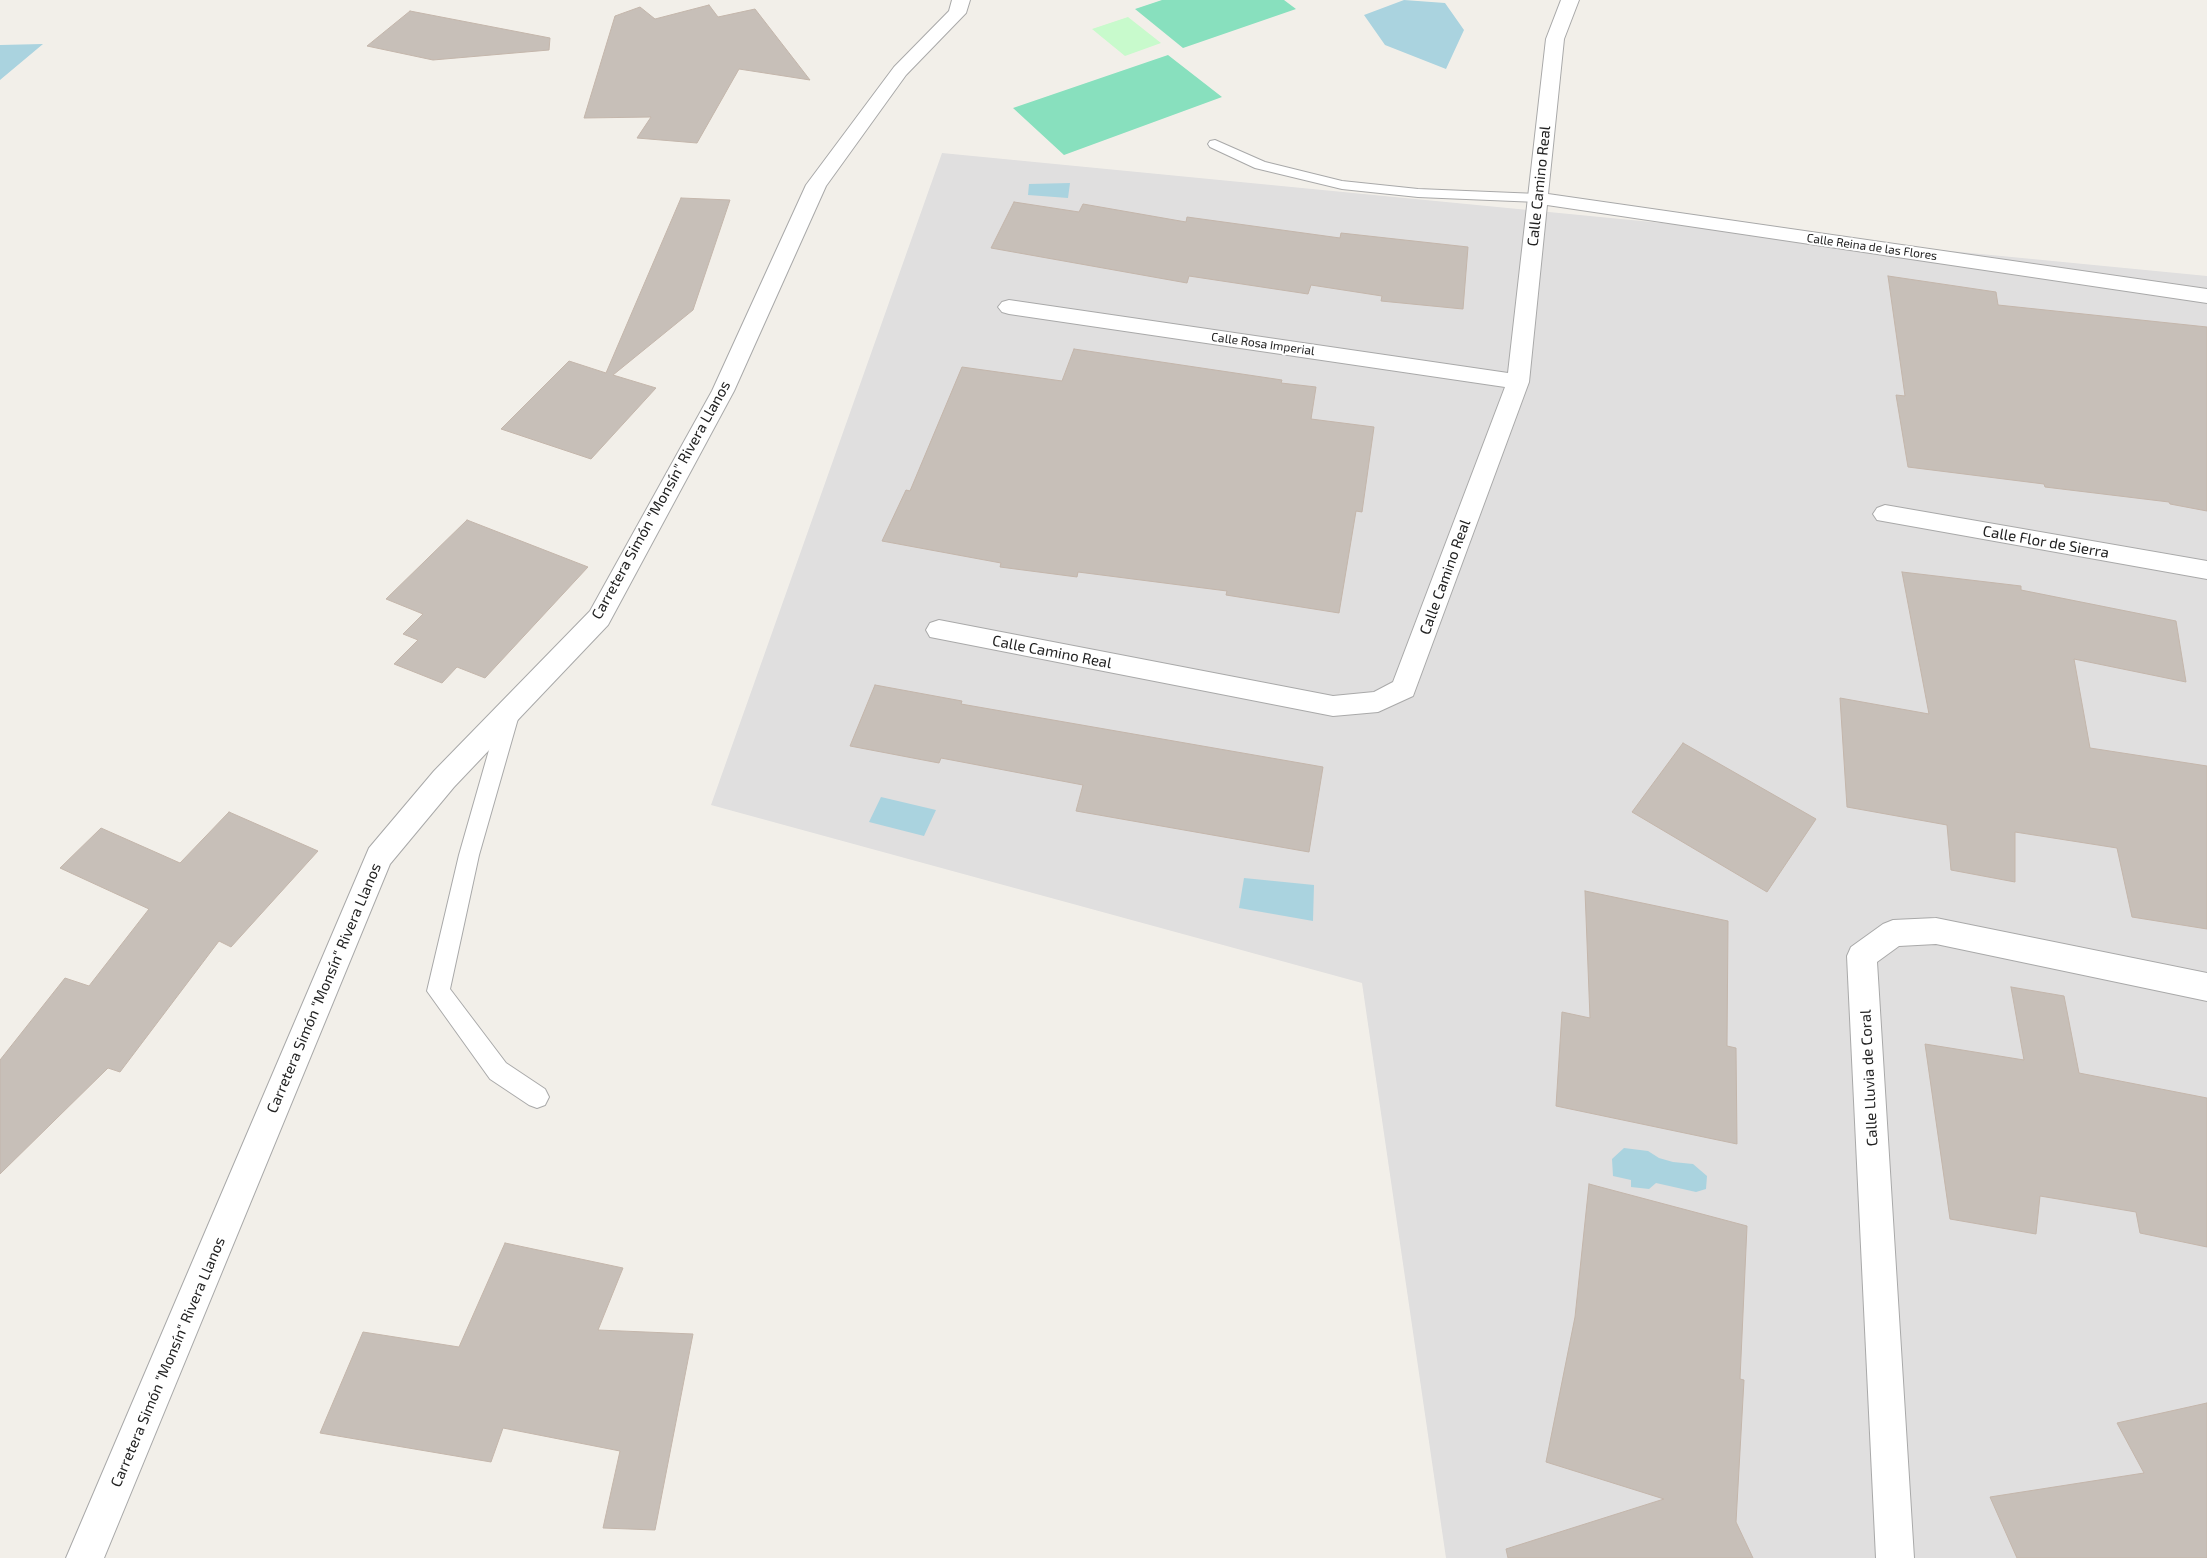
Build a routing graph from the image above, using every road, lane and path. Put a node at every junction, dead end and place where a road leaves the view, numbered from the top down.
1 (961, 0) edge
2 (1570, 0) edge
3 (1215, 144) dead end
4 (1538, 198) junction
5 (2207, 296) edge
6 (1009, 307) dead end
7 (1518, 382) junction
8 (1886, 514) dead end
9 (2207, 570) edge
10 (938, 630) dead end
11 (511, 708) junction
12 (2207, 988) edge
13 (537, 1097) dead end
14 (98, 1527) junction
15 (85, 1558) edge
16 (104, 1558) edge
17 (1895, 1558) edge

1 - 11 street, Carretera Simón "Monsín" Rivera Llanos
2 - 4 street, Calle Camino Real
3 - 4 lane
4 - 5 street, Calle Reina de las Flores
4 - 7 street, Calle Camino Real
6 - 7 street, Calle Rosa Imperial
7 - 10 street, Calle Camino Real
8 - 9 street, Calle Flor de Sierra
11 - 13 lane
11 - 14 street, Carretera Simón "Monsín" Rivera Llanos
12 - 17 street, Calle Lluvia de Coral
14 - 15 street, Carretera Simón "Monsín" Rivera Llanos
14 - 16 lane

